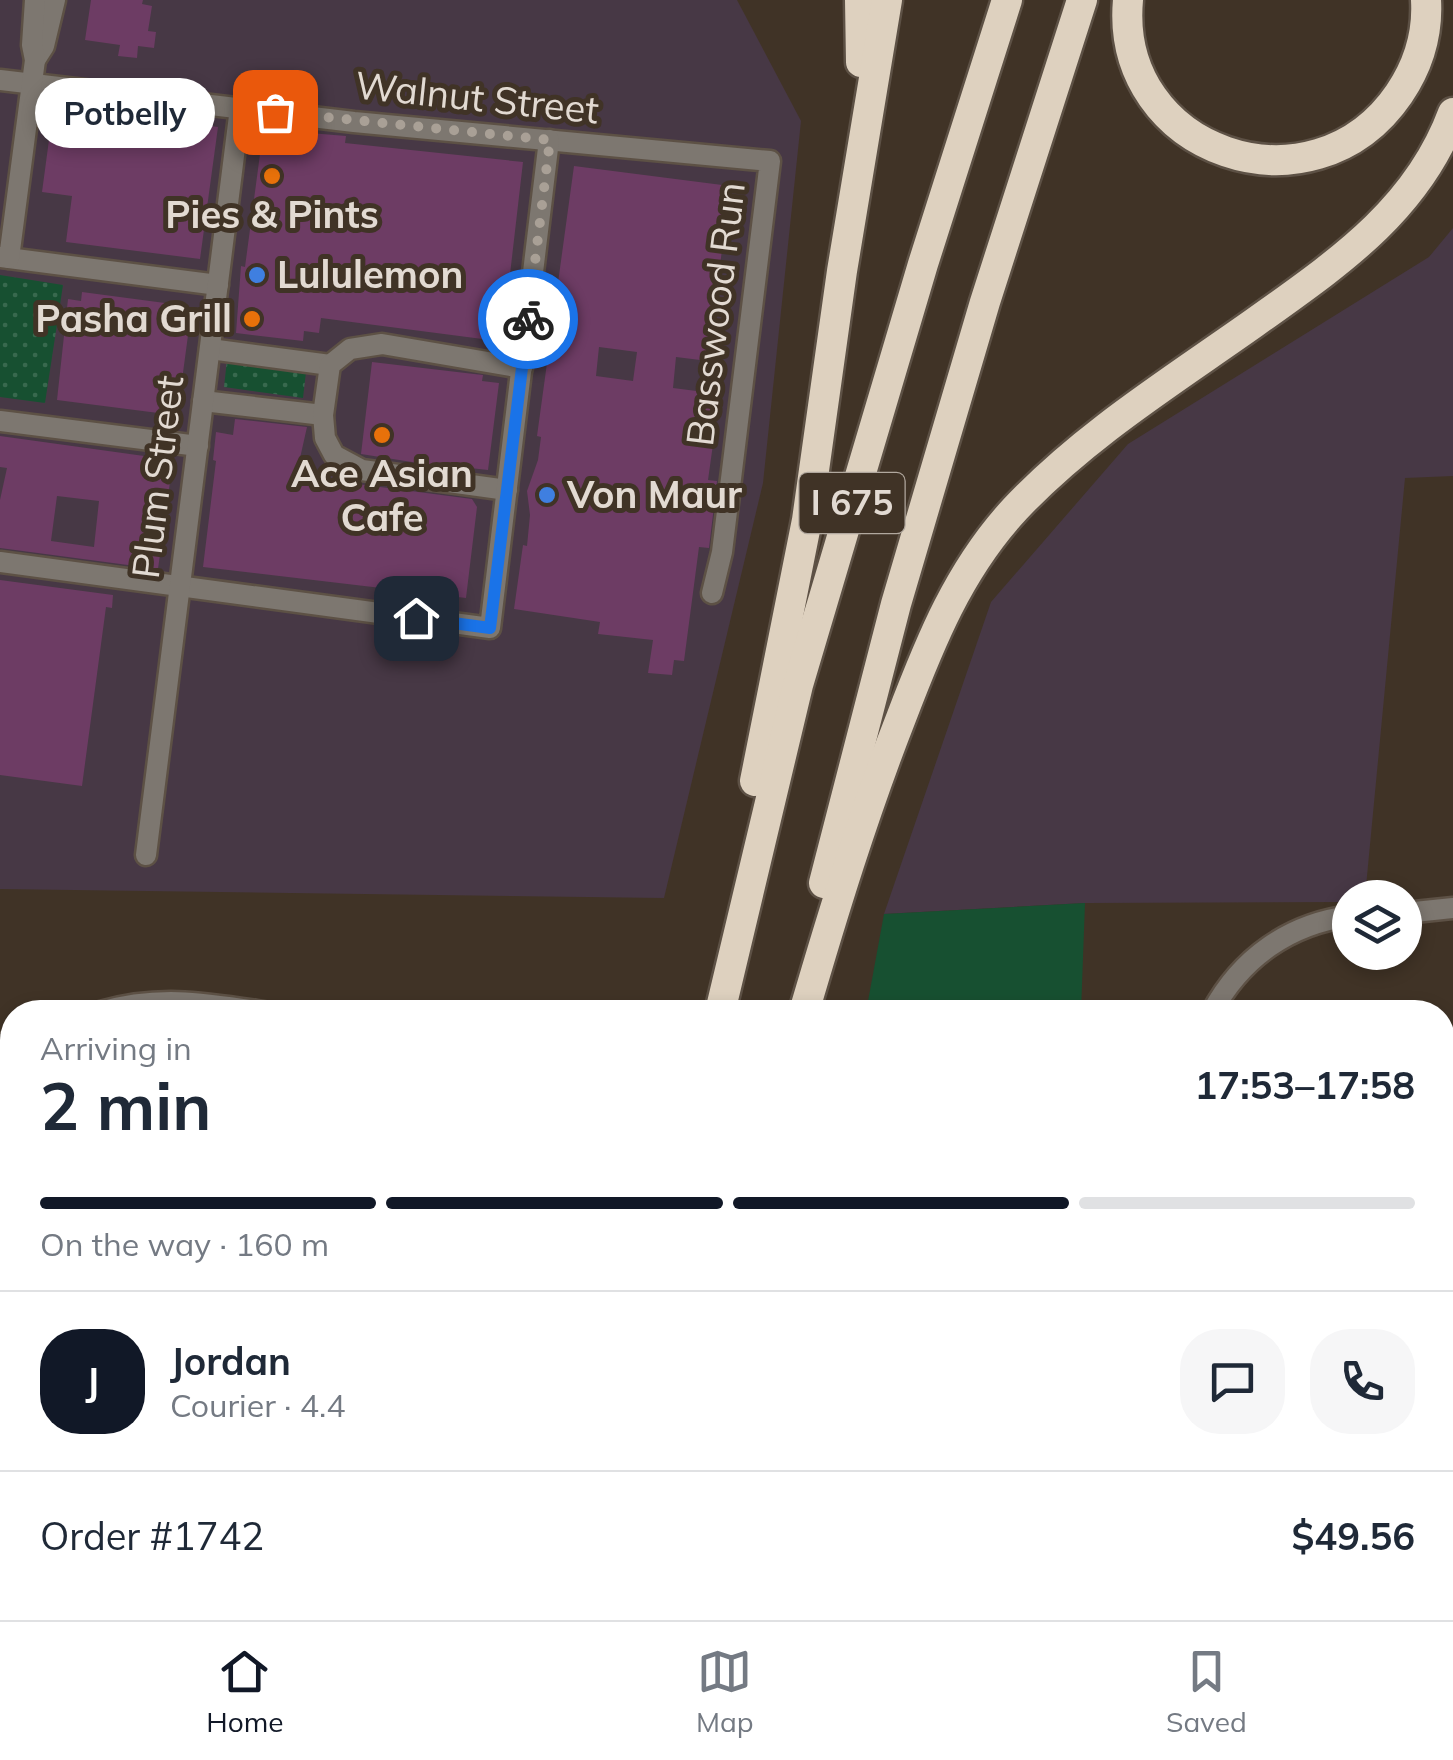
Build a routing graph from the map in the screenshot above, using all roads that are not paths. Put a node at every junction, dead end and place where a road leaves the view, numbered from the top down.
1 (35, 0) edge
2 (55, 0) edge
3 (860, 0) edge
4 (886, 0) edge
5 (1007, 0) edge
6 (1082, 0) edge
7 (1128, 0) edge
8 (1426, 0) edge
9 (35, 60) junction
10 (0, 80) edge
11 (32, 84) junction
12 (240, 108) junction
13 (1453, 113) edge
14 (550, 140) junction
15 (770, 161) joint
16 (5, 258) edge
17 (842, 271) junction
18 (218, 285) junction
19 (210, 349) junction
20 (330, 365) junction
21 (522, 368) junction
22 (203, 401) junction
23 (323, 415) junction
24 (0, 421) edge
25 (198, 446) junction
26 (507, 490) junction
27 (0, 562) edge
28 (180, 586) junction
29 (712, 593) dead end
30 (146, 854) dead end
31 (1453, 908) edge
32 (1422, 912) edge
33 (1332, 920) edge
34 (712, 1000) edge
35 (723, 1000) edge
36 (798, 1000) edge
37 (808, 1000) edge
38 (1220, 1000) edge

1 - 9 street
2 - 9 street
3 - 17 highway
4 - 17 highway
5 - 35 highway, I 675
6 - 36 highway, I 675
7 - 8 highway
9 - 11 street
10 - 11 street, Walnut Street
11 - 12 street, Walnut Street
11 - 16 street
12 - 14 street, Walnut Street
12 - 18 street, Plum Street
13 - 37 highway
14 - 15 street, Walnut Street
14 - 21 street
15 - 29 street, Basswood Run
16 - 18 street
17 - 34 highway
18 - 19 street, Plum Street
19 - 20 street
19 - 22 street, Plum Street
20 - 21 street
20 - 23 street
21 - 26 street
22 - 23 street
22 - 25 street, Plum Street
23 - 26 street
24 - 25 street
25 - 28 street, Plum Street
26 - 28 street
27 - 28 street
28 - 30 street, Plum Street
31 - 32 street
33 - 38 street

